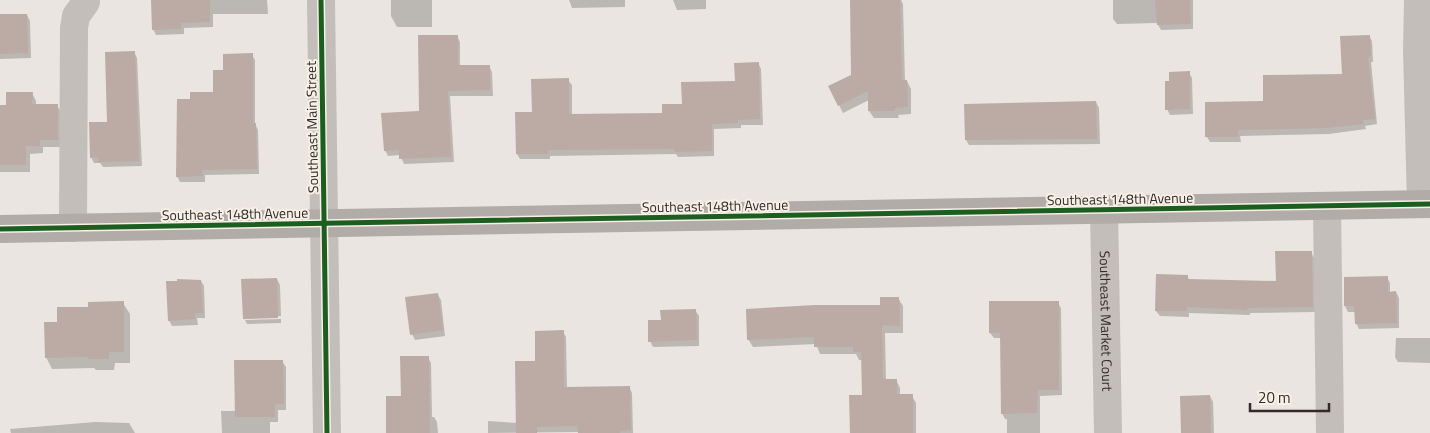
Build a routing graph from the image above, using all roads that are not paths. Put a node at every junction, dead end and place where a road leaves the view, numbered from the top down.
1 (321, 0) edge
2 (1418, 0) edge
3 (86, 2) dead end
4 (1425, 204) edge
5 (1327, 206) junction
6 (1104, 210) junction
7 (324, 224) junction
8 (73, 228) junction
9 (0, 229) edge
10 (1330, 431) dead end
11 (327, 433) edge
12 (1108, 433) edge

1 - 7 street, Southeast Main Street
2 - 4 street
3 - 8 street
4 - 5 main road, Southeast 148th Avenue
5 - 6 main road, Southeast 148th Avenue
5 - 10 street
6 - 7 main road, Southeast 148th Avenue
6 - 12 street, Southeast Market Court
7 - 8 main road, Southeast 148th Avenue
7 - 11 street, Southeast Main Street
8 - 9 main road, Southeast 148th Avenue

